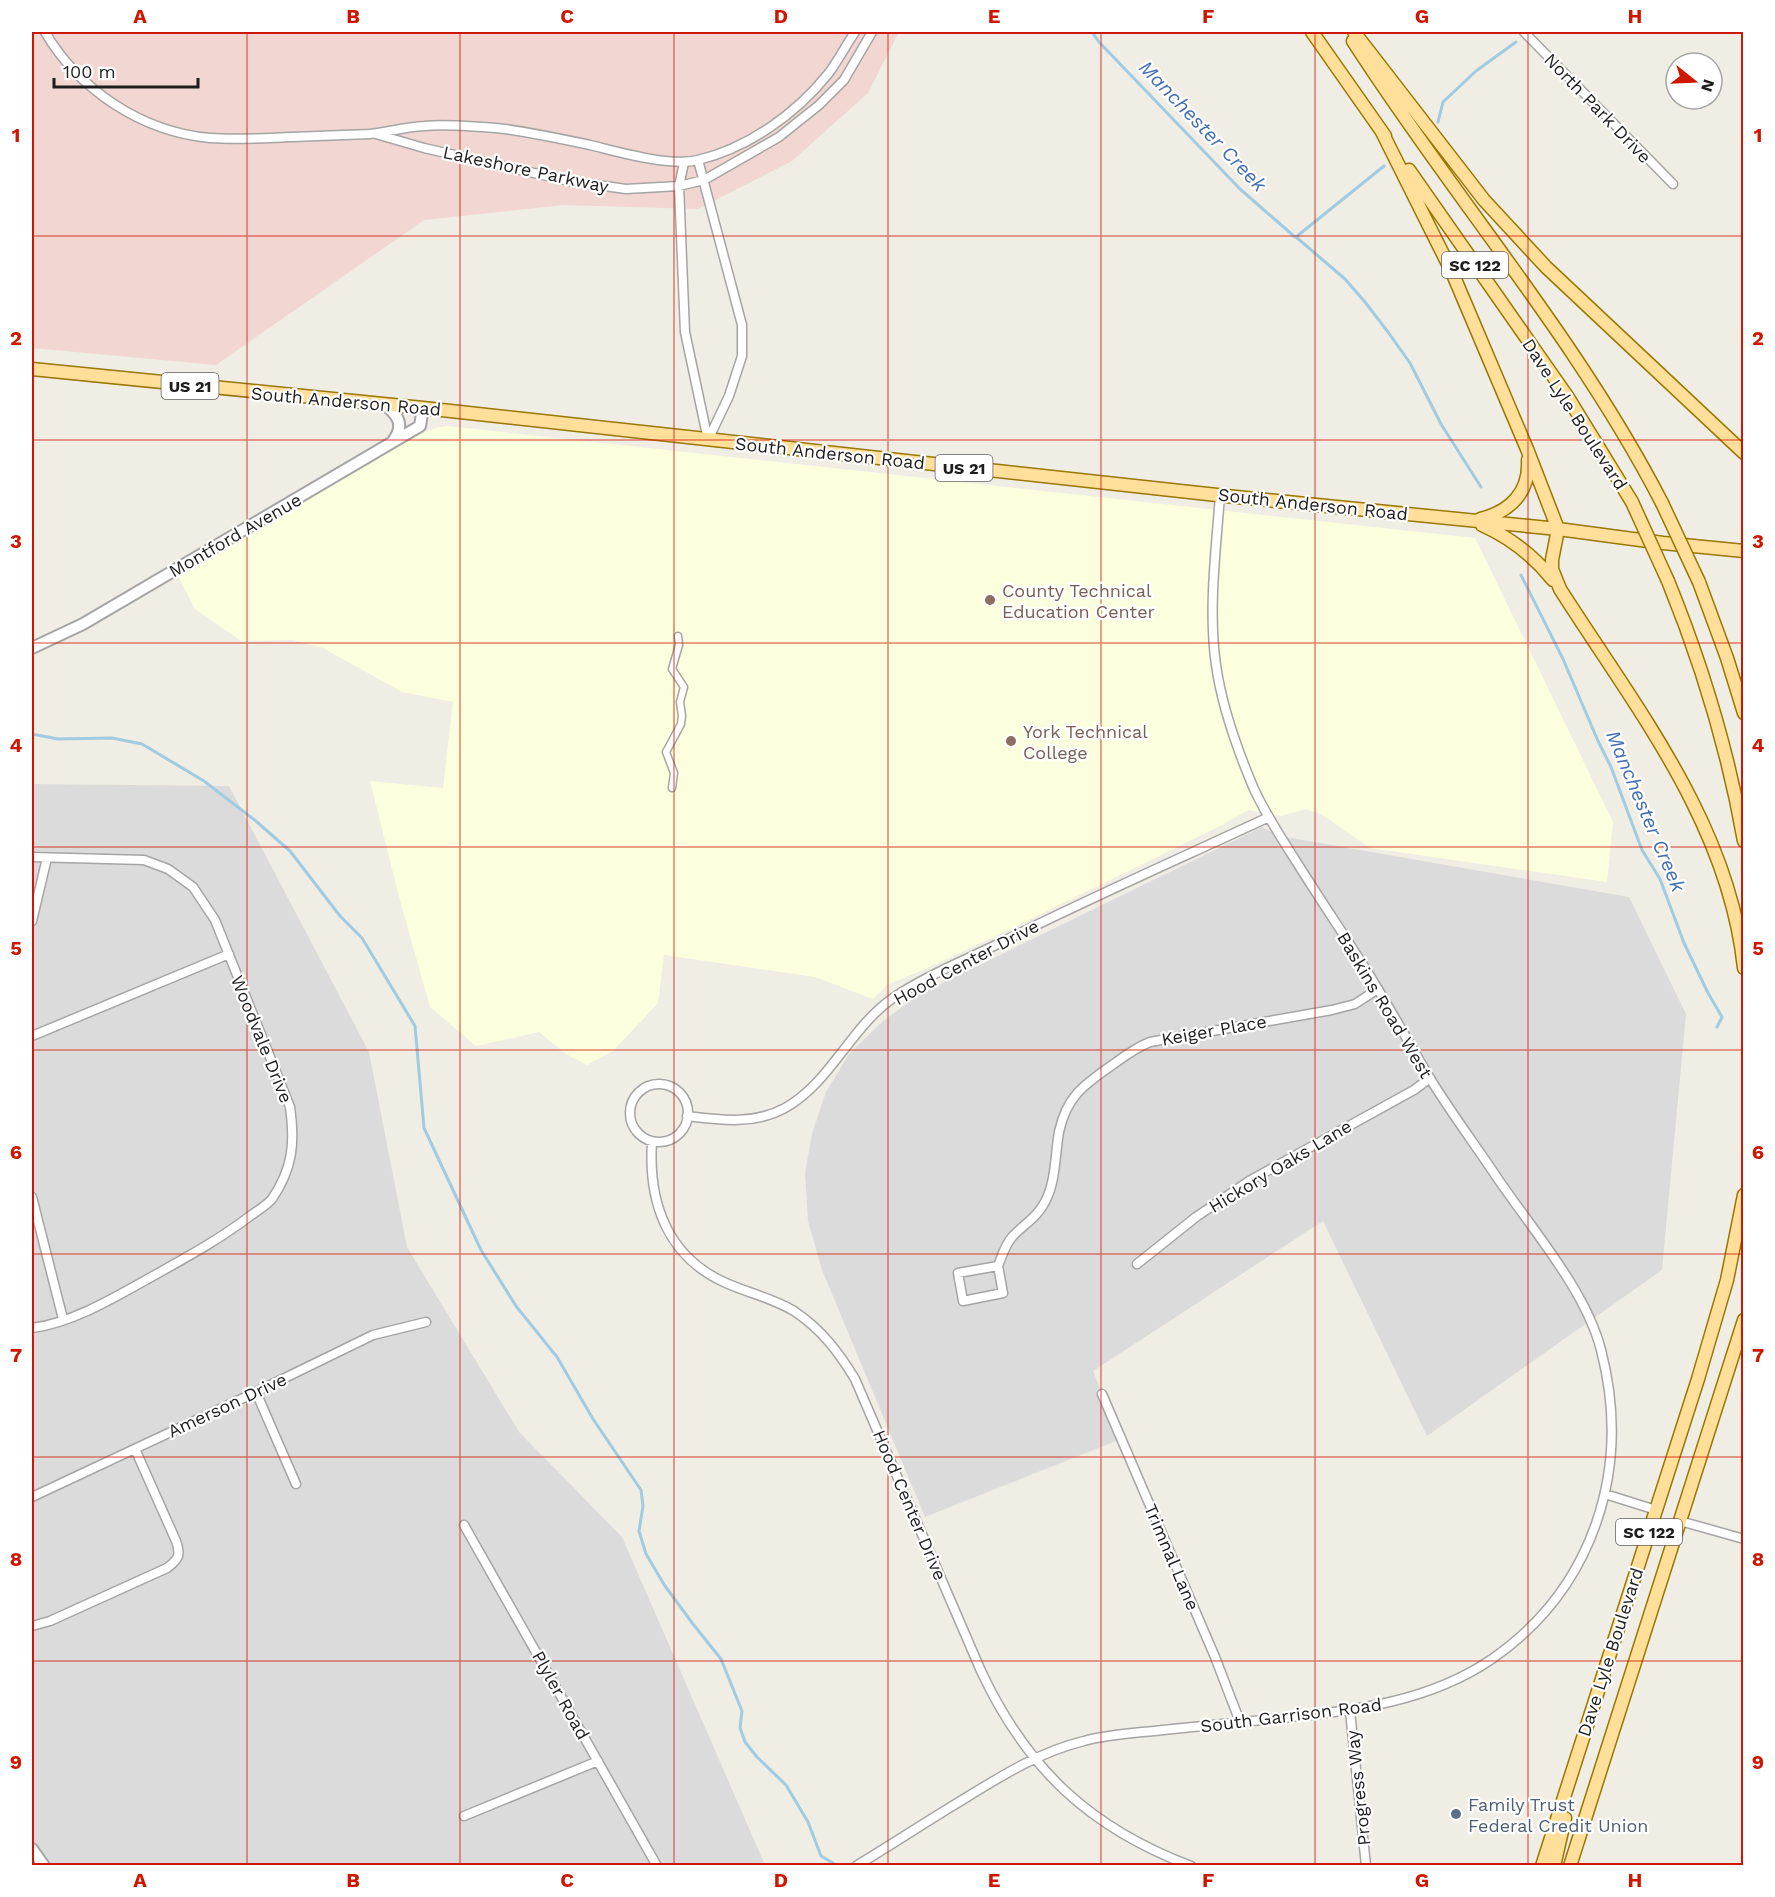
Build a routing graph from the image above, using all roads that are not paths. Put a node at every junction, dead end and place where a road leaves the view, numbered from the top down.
1 (45, 32) edge
2 (855, 32) edge
3 (872, 32) edge
4 (1312, 32) edge
5 (1347, 32) edge
6 (1354, 32) edge
7 (1524, 32) edge
8 (1381, 130) junction
9 (373, 133) junction
10 (698, 160) junction
11 (684, 163) junction
12 (704, 180) junction
13 (1673, 184) dead end
14 (679, 186) junction
15 (32, 369) edge
16 (385, 405) junction
17 (423, 408) junction
18 (708, 440) junction
19 (391, 443) junction
20 (1527, 449) junction
21 (1743, 453) edge
22 (1220, 495) junction
23 (1473, 520) junction
24 (1558, 529) junction
25 (1743, 551) edge
26 (1560, 589) junction
27 (678, 636) dead end
28 (32, 648) edge
29 (1743, 713) edge
30 (672, 788) dead end
31 (1269, 817) junction
32 (1743, 841) edge
33 (32, 857) edge
34 (47, 858) junction
35 (32, 921) edge
36 (229, 954) junction
37 (1743, 968) edge
38 (1378, 989) junction
39 (32, 1036) edge
40 (1430, 1078) junction
41 (687, 1116) junction
42 (652, 1142) junction
43 (1743, 1195) edge
44 (32, 1197) edge
45 (1137, 1264) dead end
46 (998, 1266) junction
47 (63, 1319) junction
48 (1743, 1320) edge
49 (426, 1322) dead end
50 (32, 1328) edge
51 (256, 1392) junction
52 (1102, 1394) dead end
53 (135, 1449) junction
54 (296, 1484) dead end
55 (1605, 1494) junction
56 (32, 1497) edge
57 (1656, 1510) junction
58 (1680, 1521) junction
59 (464, 1525) dead end
60 (1743, 1539) edge
61 (32, 1626) edge
62 (1350, 1711) junction
63 (1240, 1722) junction
64 (1579, 1749) junction
65 (1034, 1759) junction
66 (598, 1761) junction
67 (464, 1816) dead end
68 (32, 1849) edge
69 (44, 1866) edge
70 (657, 1866) edge
71 (856, 1866) edge
72 (1191, 1866) edge
73 (1366, 1866) edge
74 (1542, 1866) edge
75 (1554, 1866) edge
76 (1570, 1866) edge

1 - 9 street, Lakeshore Parkway
2 - 10 street, Lakeshore Parkway
3 - 12 street, Lakeshore Parkway
4 - 8 main road, Dave Lyle Boulevard / SC 122
5 - 29 main road, Dave Lyle Boulevard / SC 122, bridge
6 - 21 main road
7 - 13 street, North Park Drive
8 - 20 main road
8 - 32 main road, Dave Lyle Boulevard / SC 122, bridge
9 - 11 street, Lakeshore Parkway
9 - 14 street, Lakeshore Parkway
10 - 11 street, Lakeshore Parkway
10 - 12 street
11 - 14 street
12 - 14 street, Lakeshore Parkway
12 - 18 street
14 - 18 street
15 - 16 main road, South Anderson Road / US 21
16 - 17 main road, South Anderson Road / US 21
16 - 19 street
17 - 18 main road, South Anderson Road / US 21
17 - 19 street, Montford Avenue
18 - 22 main road, South Anderson Road / US 21
19 - 28 street, Montford Avenue
20 - 23 main road
20 - 24 main road
22 - 23 main road, South Anderson Road / US 21
22 - 31 street, Baskins Road West
23 - 24 main road, South Anderson Road / US 21
23 - 26 main road
24 - 25 main road, South Anderson Road / US 21
24 - 26 main road
26 - 37 main road
27 - 30 street
31 - 38 street, Baskins Road West
31 - 41 street, Hood Center Drive
33 - 34 street, Woodvale Drive
34 - 35 street
34 - 36 street, Woodvale Drive
36 - 39 street
36 - 47 street, Woodvale Drive
38 - 40 street, Baskins Road West
38 - 46 street, Keiger Place
40 - 45 street, Hickory Oaks Lane
40 - 55 street, Baskins Road West
41 - 42 street
41 - 42 street
42 - 65 street, Hood Center Drive
43 - 57 main road, Dave Lyle Boulevard / SC 122
44 - 47 street
46 - 46 street, Keiger Place
47 - 50 street, Woodvale Drive
48 - 58 main road, Dave Lyle Boulevard / SC 122
49 - 51 street, Amerson Drive
51 - 53 street, Amerson Drive
51 - 54 street
52 - 63 street, Trimnal Lane
53 - 56 street, Amerson Drive
53 - 61 street
55 - 57 street
55 - 62 street, South Garrison Road
57 - 64 main road, Dave Lyle Boulevard / SC 122
58 - 60 street
58 - 76 main road, Dave Lyle Boulevard / SC 122
59 - 66 street, Plyler Road
62 - 63 street, South Garrison Road
62 - 73 street, Progress Way
63 - 65 street, South Garrison Road
64 - 74 main road, Dave Lyle Boulevard / SC 122
64 - 75 main road
65 - 71 street, South Garrison Road
65 - 72 street, Hood Center Drive
66 - 67 street
66 - 70 street, Plyler Road
68 - 69 street

